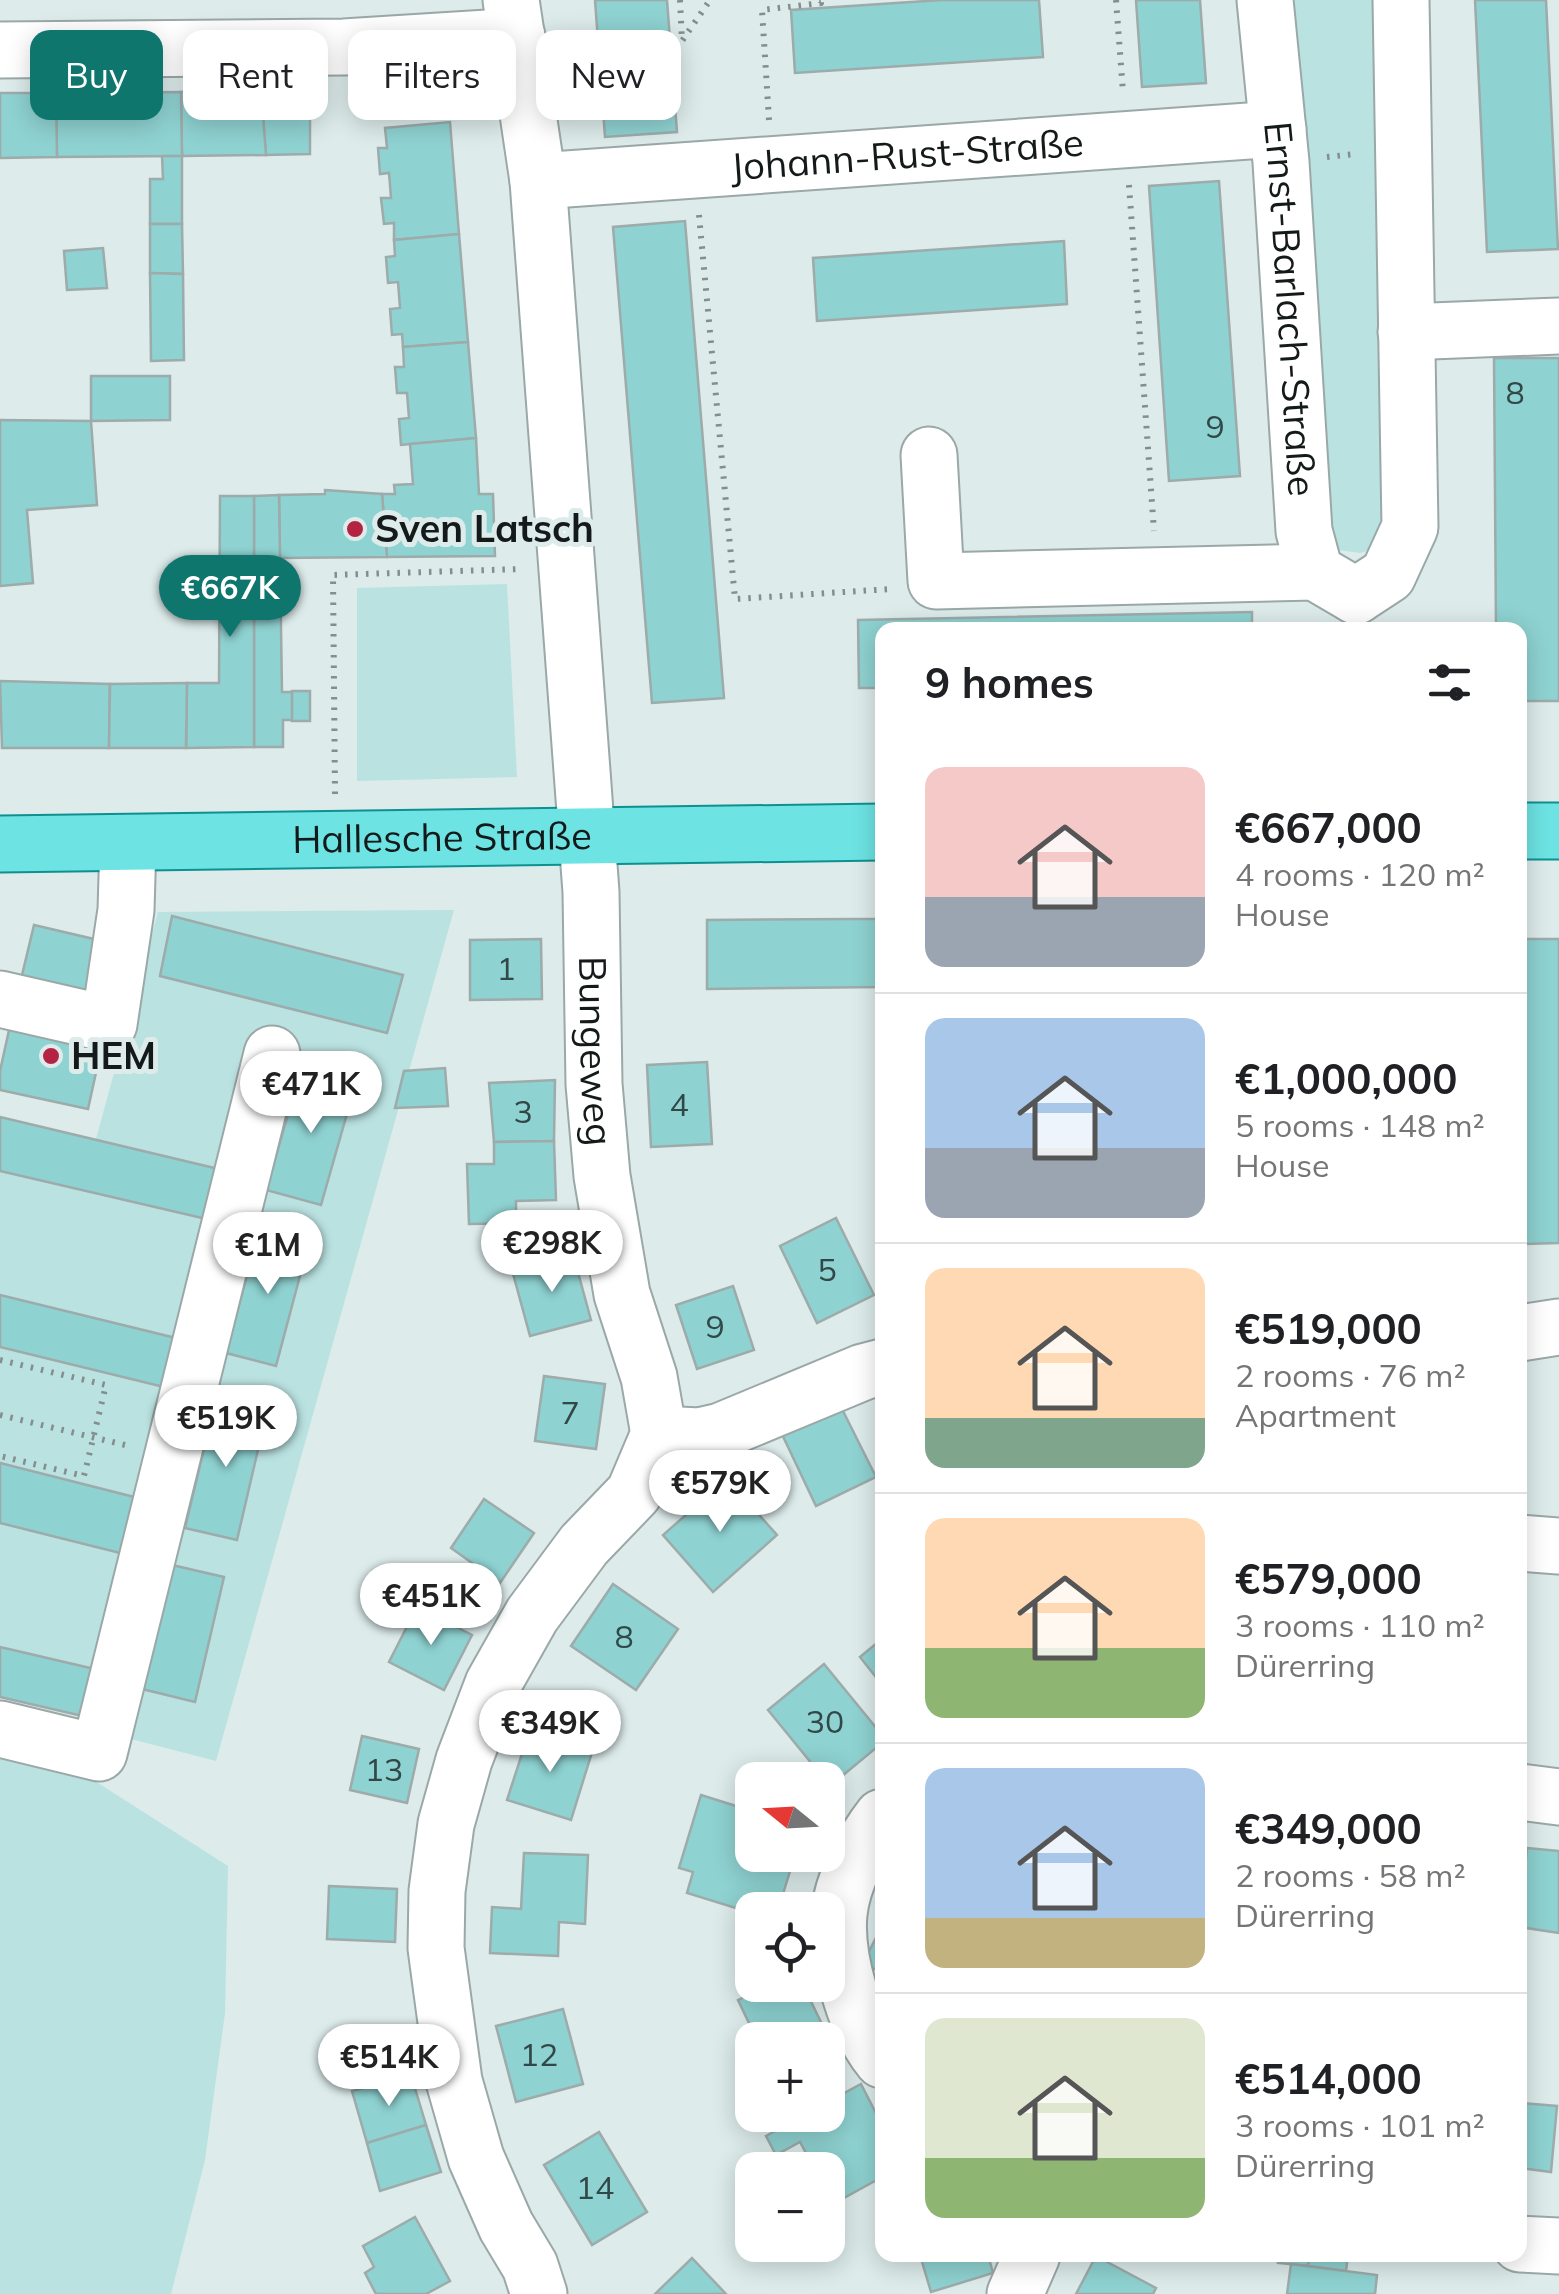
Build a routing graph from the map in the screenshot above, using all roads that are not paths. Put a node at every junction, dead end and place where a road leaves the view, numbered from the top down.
1 (1265, 0) edge
2 (1401, 0) edge
3 (514, 18) edge
4 (0, 50) edge
5 (1280, 146) junction
6 (538, 180) junction
7 (1559, 326) edge
8 (1406, 332) junction
9 (929, 455) dead end
10 (1342, 599) edge
11 (1527, 831) edge
12 (1559, 831) edge
13 (875, 832) edge
14 (586, 838) junction
15 (128, 843) junction
16 (0, 844) edge
17 (0, 999) edge
18 (272, 1054) dead end
19 (1559, 1327) edge
20 (1527, 1332) edge
21 (875, 1369) edge
22 (659, 1434) junction
23 (1527, 1544) edge
24 (1559, 1546) edge
25 (0, 1729) edge
26 (1527, 1793) edge
27 (1559, 1797) edge
28 (875, 1825) edge
29 (875, 2046) edge
30 (1527, 2244) edge
31 (1559, 2246) edge
32 (1029, 2262) edge
33 (539, 2294) edge
34 (1015, 2294) edge

1 - 5 street, Ernst-Barlach-Straße
2 - 8 street
3 - 4 street
3 - 6 street
5 - 6 street, Johann-Rust-Straße
5 - 10 street, Ernst-Barlach-Straße
6 - 14 street
7 - 8 street
8 - 10 street
9 - 10 street
11 - 12 main road
13 - 14 main road, Hallesche Straße
14 - 15 main road, Hallesche Straße
14 - 22 street, Bungeweg
15 - 16 main road, Hallesche Straße
15 - 17 street
18 - 25 street
19 - 20 street
21 - 22 street
22 - 33 street
23 - 24 street
26 - 27 street
28 - 29 street
30 - 31 street
32 - 34 street

